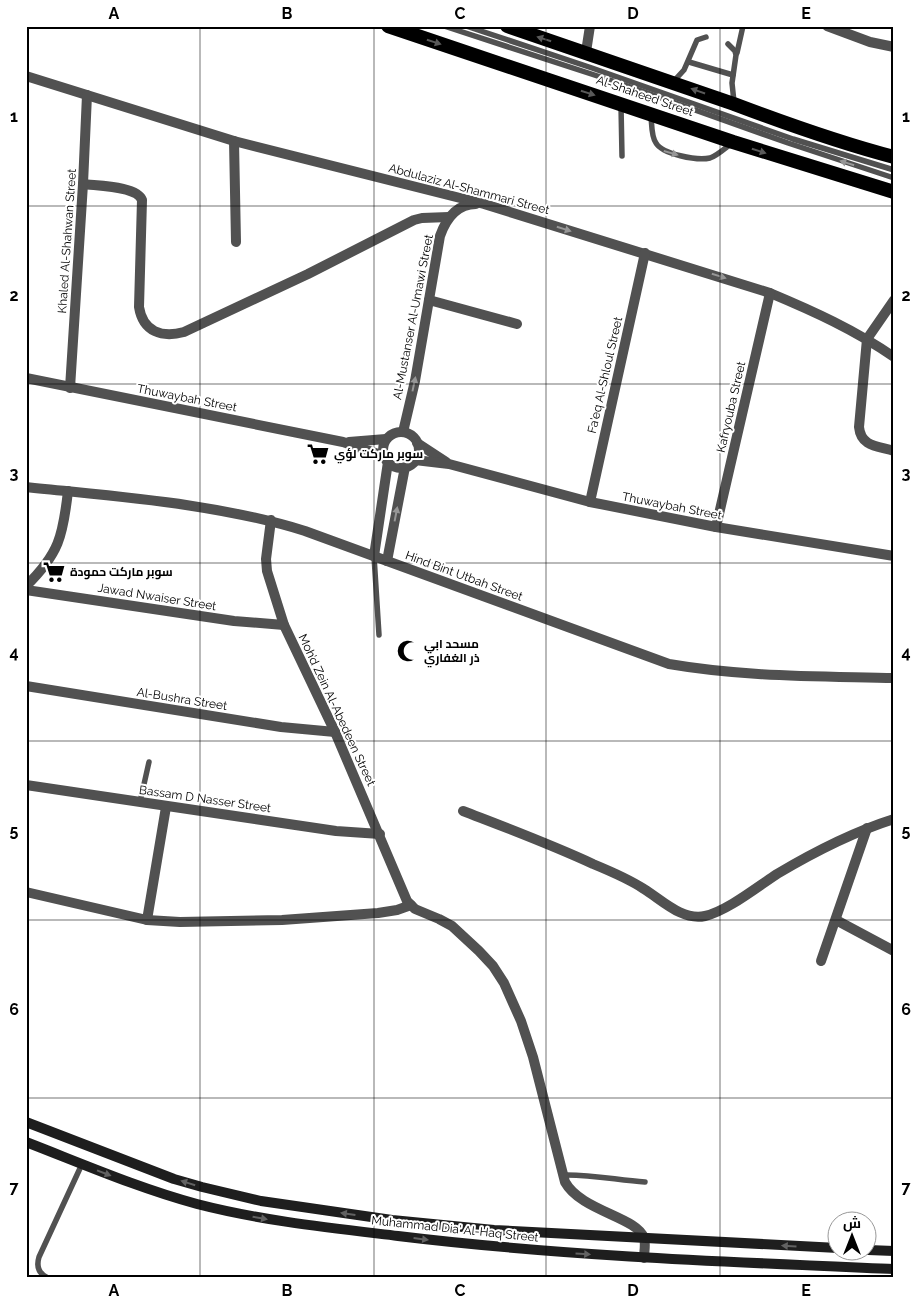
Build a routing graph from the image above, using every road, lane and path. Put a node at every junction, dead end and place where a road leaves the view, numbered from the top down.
1 (388, 26) edge
2 (444, 26) edge
3 (466, 26) edge
4 (507, 26) edge
5 (590, 26) edge
6 (743, 26) edge
7 (827, 26) edge
8 (706, 37) dead end
9 (728, 44) dead end
10 (894, 47) edge
11 (586, 52) junction
12 (736, 55) junction
13 (689, 62) junction
14 (733, 75) junction
15 (26, 76) edge
16 (672, 82) junction
17 (87, 95) junction
18 (621, 104) junction
19 (734, 104) junction
20 (651, 114) junction
21 (234, 141) junction
22 (733, 142) junction
23 (622, 156) dead end
24 (894, 156) edge
25 (894, 170) edge
26 (894, 178) edge
27 (83, 184) junction
28 (894, 192) edge
29 (484, 204) junction
30 (449, 217) junction
31 (236, 242) dead end
32 (645, 253) junction
33 (770, 292) junction
34 (429, 300) junction
35 (894, 300) edge
36 (517, 324) dead end
37 (867, 339) junction
38 (894, 357) edge
39 (26, 378) edge
40 (70, 388) junction
41 (403, 432) junction
42 (386, 439) junction
43 (343, 442) junction
44 (417, 442) junction
45 (894, 451) edge
46 (386, 459) junction
47 (415, 460) junction
48 (449, 464) junction
49 (405, 467) junction
50 (26, 487) edge
51 (68, 492) junction
52 (590, 502) junction
53 (271, 520) junction
54 (716, 527) junction
55 (374, 556) junction
56 (894, 556) edge
57 (387, 561) junction
58 (26, 586) edge
59 (26, 590) edge
60 (284, 625) junction
61 (379, 635) dead end
62 (894, 678) edge
63 (26, 686) edge
64 (335, 732) junction
65 (149, 762) dead end
66 (26, 785) edge
67 (140, 802) junction
68 (166, 807) junction
69 (462, 812) dead end
70 (894, 819) edge
71 (867, 828) junction
72 (380, 834) junction
73 (26, 892) edge
74 (410, 905) junction
75 (147, 920) junction
76 (836, 920) junction
77 (894, 951) edge
78 (822, 961) dead end
79 (26, 1122) edge
80 (26, 1142) edge
81 (82, 1164) junction
82 (562, 1175) junction
83 (645, 1182) dead end
84 (644, 1239) junction
85 (753, 1245) junction
86 (828, 1248) edge
87 (878, 1250) edge
88 (894, 1251) edge
89 (644, 1258) junction
90 (752, 1263) junction
91 (894, 1269) edge
92 (48, 1278) edge

1 -> 18 highway, Al-Shaheed Street
26 -> 2 lane
3 - 25 lane
11 -> 4 highway, Al-Shaheed Street
5 - 11 street
6 - 12 lane
7 - 10 street
8 - 13 lane
9 - 12 lane
11 - 16 highway, Al-Shaheed Street
12 - 14 lane
13 - 14 lane
13 - 16 lane
14 - 19 lane
15 - 17 street, Abdulaziz Al-Shammari Street
19 -> 16 highway, Al-Shaheed Street
17 - 21 street, Abdulaziz Al-Shammari Street
17 - 27 street, Khaled Al-Shahwan Street
18 - 20 highway, Al-Shaheed Street
18 - 23 lane
19 - 24 highway, Al-Shaheed Street
20 - 22 highway, Al-Shaheed Street
20 -> 22 lane
21 - 29 street, Abdulaziz Al-Shammari Street
21 - 31 street
22 -> 28 highway, Al-Shaheed Street
27 - 30 street
27 - 40 street, Khaled Al-Shahwan Street
29 - 30 street
29 -> 32 street, Abdulaziz Al-Shammari Street
30 - 34 street, Al-Mustanser Al-Umawi Street
32 -> 33 street, Abdulaziz Al-Shammari Street
32 - 52 street, Fa'eq Al-Shloul Street
33 - 37 street, Abdulaziz Al-Shammari Street
33 - 54 street, Kafryouba Street
34 - 36 street
41 -> 34 street, Al-Mustanser Al-Umawi Street
35 - 37 street
37 - 38 street, Abdulaziz Al-Shammari Street
37 - 45 street
39 - 40 street, Thuwaybah Street
40 - 43 street, Thuwaybah Street
41 - 42 street
41 - 44 street
42 - 43 street, Thuwaybah Street
42 - 46 street
43 - 46 street, Thuwaybah Street
44 - 47 street
44 - 48 street, Thuwaybah Street
46 - 49 street
46 - 55 street
47 - 48 street, Thuwaybah Street
47 - 49 street
48 - 52 street, Thuwaybah Street
57 -> 49 street
50 - 51 street, Hind Bint Utbah Street
51 - 53 street, Hind Bint Utbah Street
51 - 58 street
52 - 54 street, Thuwaybah Street
53 - 55 street, Hind Bint Utbah Street
53 - 60 street, Moh’d Zein Al-Abedeen Street
54 - 56 street, Thuwaybah Street
55 - 57 street, Hind Bint Utbah Street
55 - 61 lane
57 - 62 street, Hind Bint Utbah Street
59 - 60 street, Jawad Nwaiser Street
60 - 64 street, Moh’d Zein Al-Abedeen Street
63 - 64 street, Al-Bushra Street
64 - 72 street, Moh’d Zein Al-Abedeen Street
65 - 67 lane
66 - 67 street, Bassam D Nasser Street
67 - 68 street, Bassam D Nasser Street
68 - 72 street, Bassam D Nasser Street
68 - 75 street
69 - 71 street
70 - 71 street
71 - 76 street
72 - 74 street, Moh’d Zein Al-Abedeen Street
73 - 75 street
74 - 75 street
74 - 82 street
76 - 77 street
76 - 78 street
84 -> 79 main road, Muhammad Dia' Al-Haq Street
80 - 81 main road, Muhammad Dia' Al-Haq Street
81 -> 89 main road, Muhammad Dia' Al-Haq Street
81 - 92 lane
82 - 83 lane
82 - 84 street
84 - 85 main road, Muhammad Dia' Al-Haq Street
84 - 89 street
86 -> 85 main road, Muhammad Dia' Al-Haq Street
85 - 90 main road
87 - 88 main road
89 - 90 main road, Muhammad Dia' Al-Haq Street
90 - 91 main road, Muhammad Dia' Al-Haq Street

